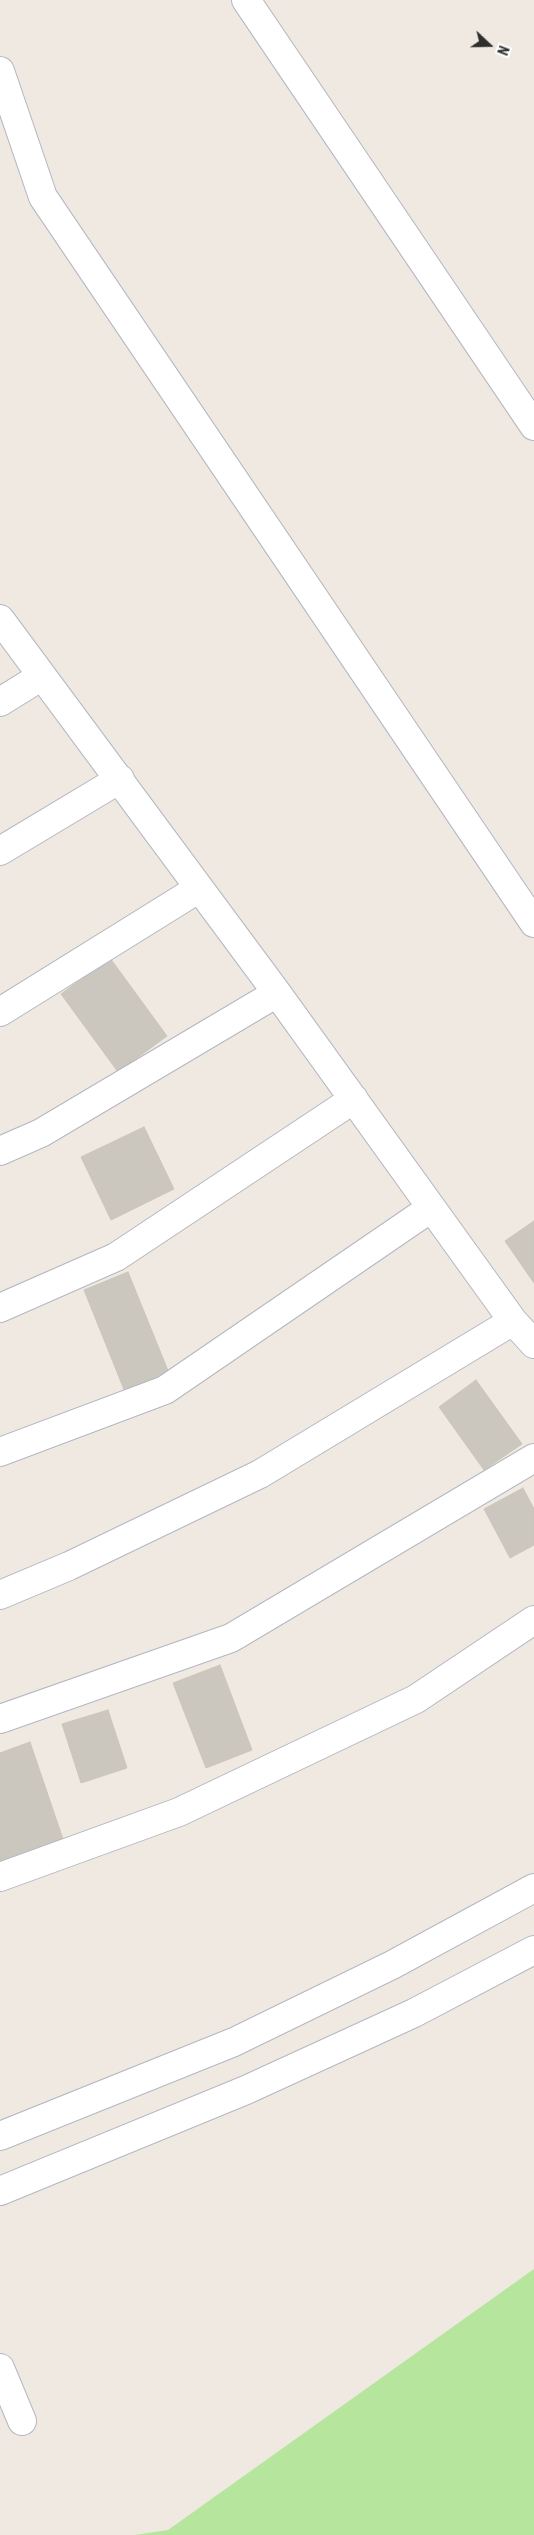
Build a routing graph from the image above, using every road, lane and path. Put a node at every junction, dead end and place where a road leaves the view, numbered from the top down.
1 (246, 0) edge
2 (0, 71) edge
3 (532, 420) edge
4 (0, 619) edge
5 (42, 676) junction
6 (0, 702) edge
7 (120, 779) junction
8 (0, 851) edge
9 (198, 889) junction
10 (534, 923) edge
11 (277, 993) junction
12 (0, 1012) edge
13 (354, 1099) junction
14 (0, 1151) edge
15 (431, 1208) junction
16 (0, 1308) edge
17 (513, 1321) junction
18 (534, 1344) edge
19 (0, 1452) edge
20 (534, 1458) edge
21 (0, 1595) edge
22 (534, 1620) edge
23 (0, 1719) edge
24 (0, 1877) edge
25 (534, 1888) edge
26 (534, 1950) edge
27 (0, 2136) edge
28 (0, 2191) edge
29 (0, 2368) edge
30 (22, 2422) dead end

1 - 3 street
2 - 10 street
4 - 5 street
5 - 6 street
5 - 7 street
7 - 8 street
7 - 9 street
9 - 11 street
9 - 12 street
11 - 13 street
11 - 14 street
13 - 15 street
13 - 16 street
15 - 17 street
15 - 19 street
17 - 18 street
17 - 21 street
20 - 23 street
22 - 24 street
25 - 27 street
26 - 28 street
29 - 30 street

